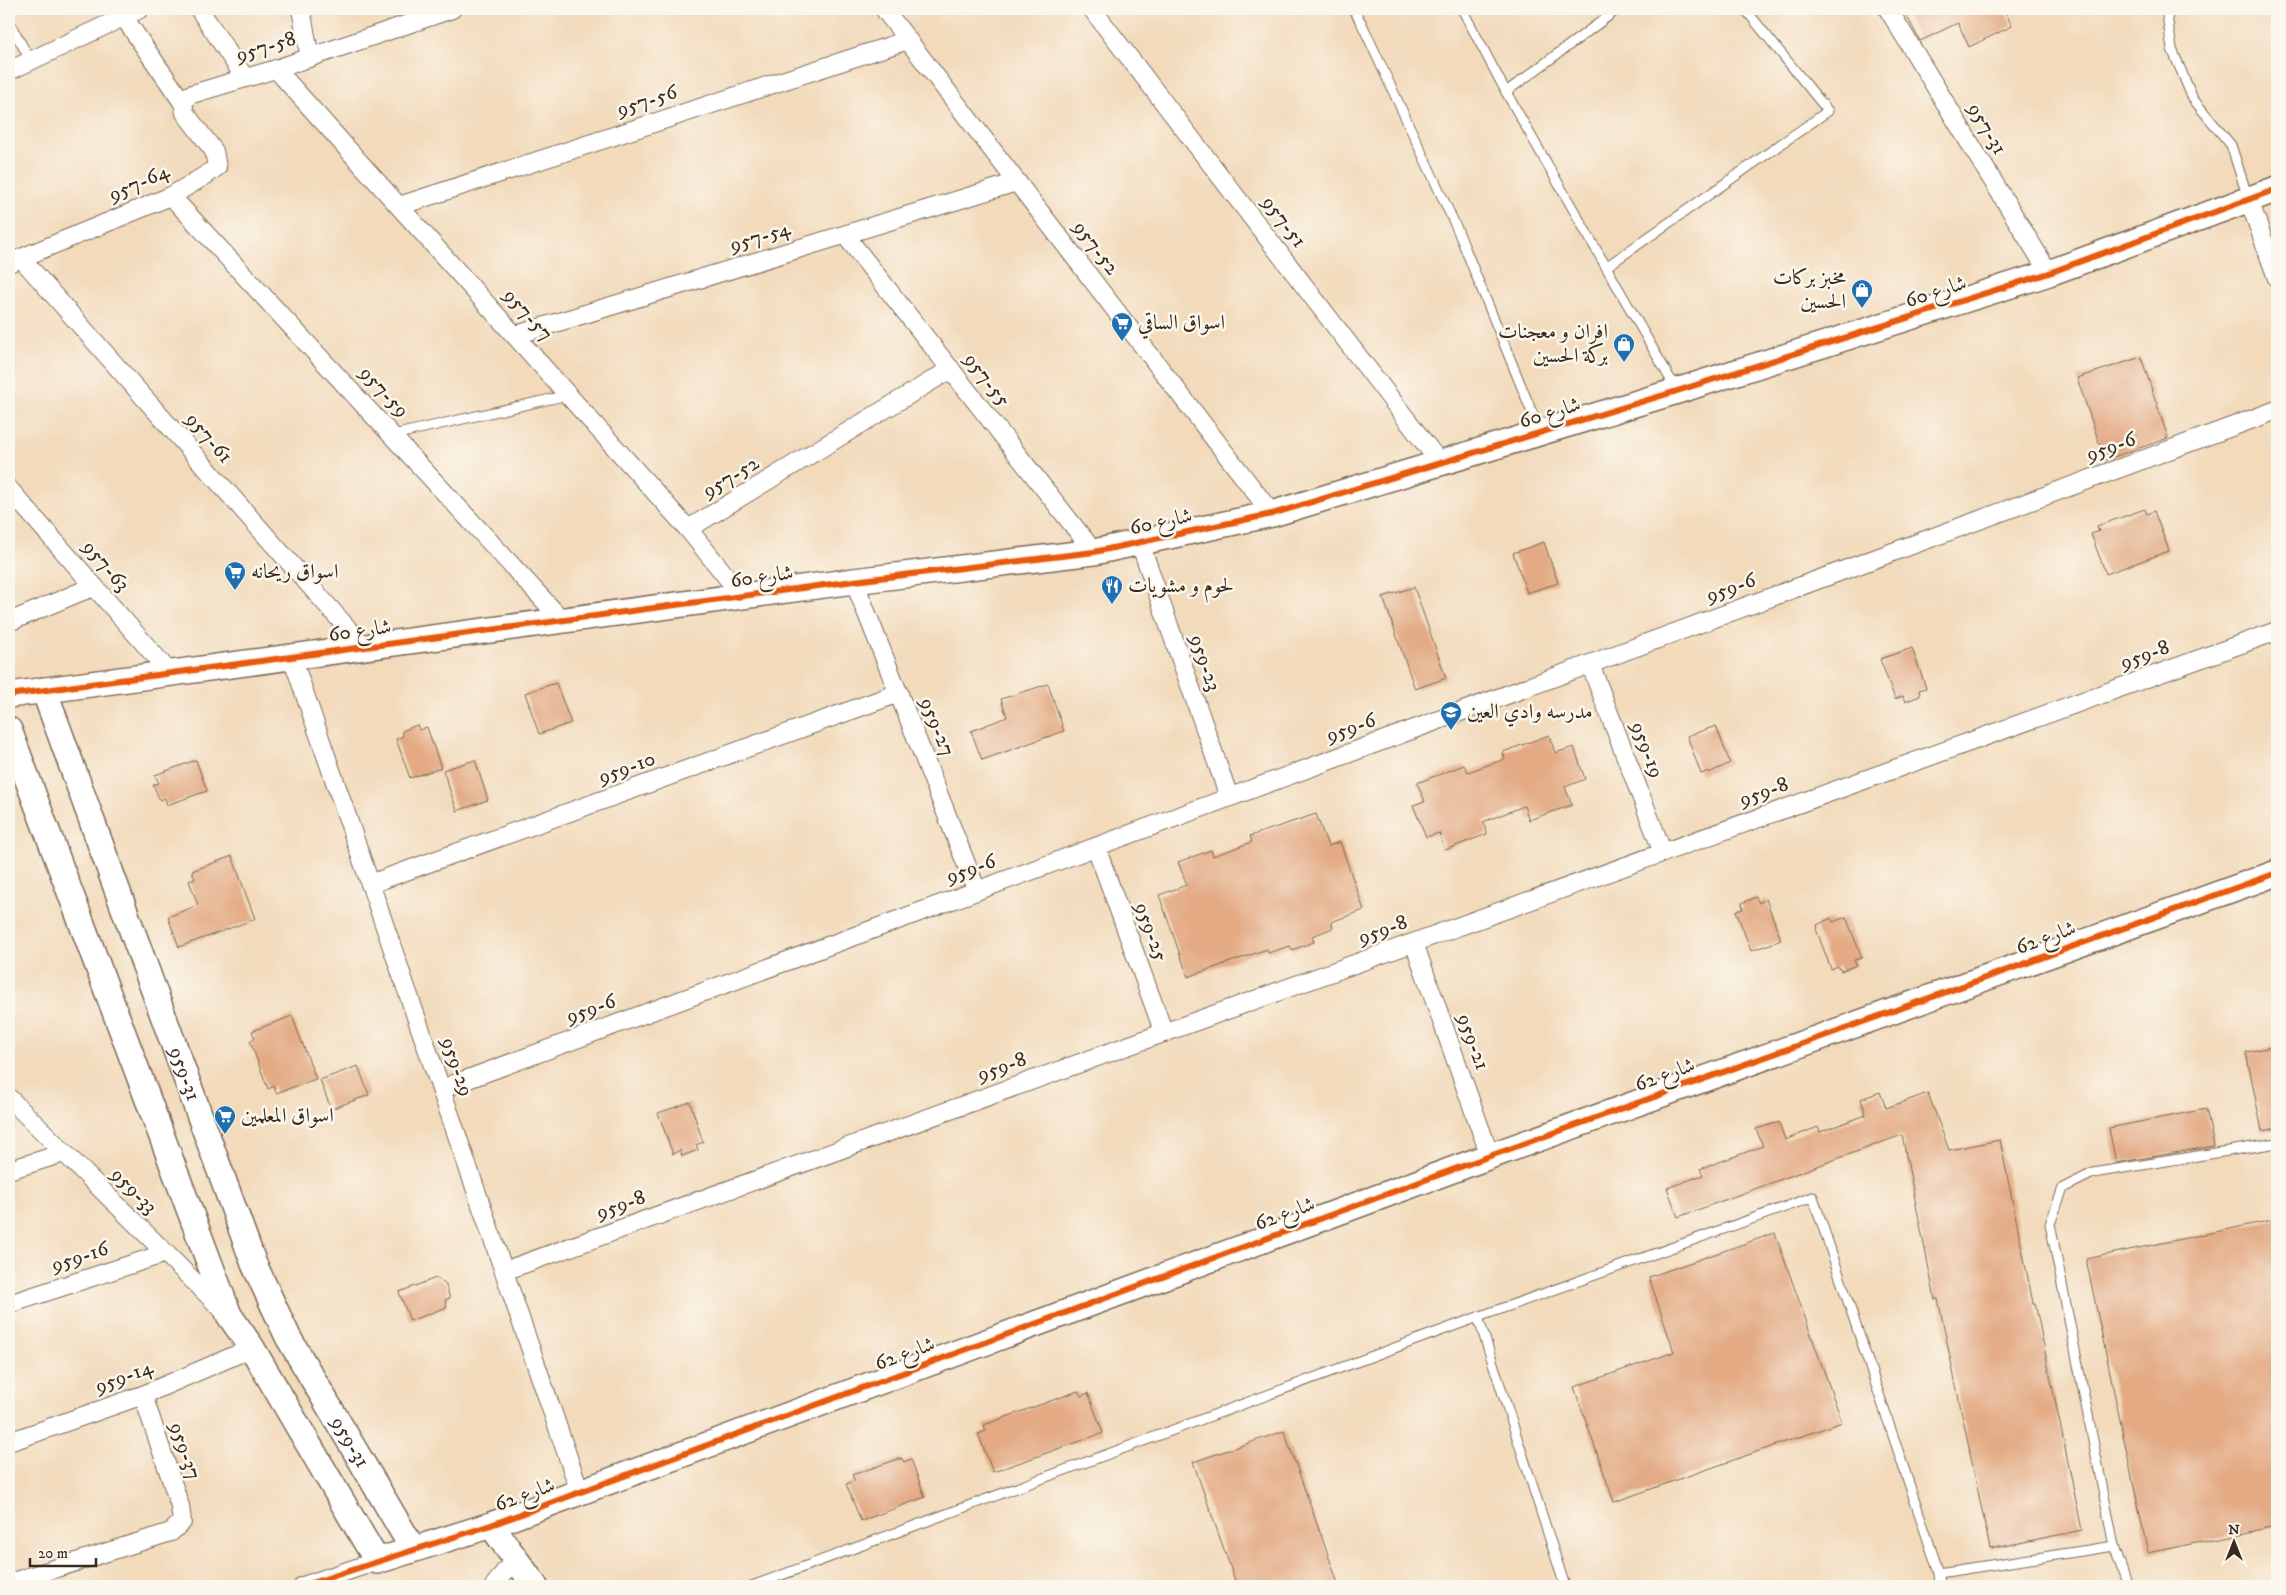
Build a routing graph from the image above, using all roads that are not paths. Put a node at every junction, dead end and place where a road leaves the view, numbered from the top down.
1 (140, 9) edge
2 (199, 9) edge
3 (301, 9) edge
4 (452, 9) edge
5 (884, 9) edge
6 (1092, 9) edge
7 (1353, 9) edge
8 (1462, 9) edge
9 (1618, 9) edge
10 (1744, 9) edge
11 (1888, 9) edge
12 (2166, 9) edge
13 (123, 16) junction
14 (9, 22) edge
15 (908, 40) junction
16 (310, 58) junction
17 (31, 61) junction
18 (276, 69) junction
19 (9, 72) edge
20 (245, 78) junction
21 (1506, 92) junction
22 (183, 103) junction
23 (1017, 182) junction
24 (2277, 189) edge
25 (171, 196) junction
26 (2249, 200) junction
27 (399, 206) junction
28 (845, 235) junction
29 (15, 261) edge
30 (1606, 267) junction
31 (2049, 273) junction
32 (2277, 278) edge
33 (516, 335) junction
34 (951, 370) junction
35 (1677, 391) junction
36 (569, 395) junction
37 (2277, 410) edge
38 (1540, 432) junction
39 (393, 435) junction
40 (1440, 463) junction
41 (9, 489) edge
42 (1272, 514) junction
43 (688, 529) junction
44 (1140, 543) junction
45 (1094, 552) junction
46 (854, 581) junction
47 (95, 587) junction
48 (742, 596) junction
49 (562, 620) junction
50 (9, 622) edge
51 (2277, 631) edge
52 (364, 647) junction
53 (292, 657) junction
54 (1590, 664) junction
55 (170, 673) junction
56 (44, 690) junction
57 (899, 693) junction
58 (9, 695) edge
59 (9, 730) edge
60 (1229, 797) junction
61 (1096, 846) junction
62 (1663, 853) junction
63 (2277, 872) edge
64 (370, 884) junction
65 (977, 890) junction
66 (1414, 943) junction
67 (1164, 1033) junction
68 (441, 1089) junction
69 (9, 1098) edge
70 (2277, 1143) edge
71 (64, 1152) junction
72 (1490, 1156) junction
73 (9, 1170) edge
74 (166, 1254) junction
75 (504, 1271) junction
76 (9, 1304) edge
77 (229, 1315) junction
78 (1478, 1317) junction
79 (252, 1348) junction
80 (142, 1396) junction
81 (9, 1442) edge
82 (580, 1492) junction
83 (491, 1525) junction
84 (2114, 1546) junction
85 (413, 1549) junction
86 (515, 1558) junction
87 (377, 1561) junction
88 (1939, 1574) junction
89 (9, 1582) edge
90 (304, 1586) edge
91 (494, 1586) edge
92 (535, 1586) edge
93 (752, 1586) edge
94 (1565, 1586) edge
95 (1940, 1586) edge
96 (2128, 1586) edge

1 - 13 street
2 - 20 street
3 - 16 street
4 - 16 street, 957-58
5 - 15 street, 957-52
6 - 40 street, 957-51
7 - 38 lane
8 - 21 lane
9 - 21 lane
10 - 30 lane
11 - 31 street, 957-31
12 - 26 lane
13 - 17 street
13 - 22 street
14 - 17 lane
15 - 23 street, 957-52
15 - 27 street, 957-56
16 - 18 street, 957-58
17 - 19 street
18 - 20 street, 957-58
18 - 27 street, 957-57
20 - 22 street, 957-58
21 - 30 lane
22 - 25 street, 957-64
23 - 28 street, 957-54
23 - 42 street, 957-52
24 - 26 street, شارع 60
25 - 29 street, 957-64
25 - 39 street, 957-59
26 - 31 street, شارع 60
26 - 32 street
27 - 33 street, 957-57
28 - 33 street, 957-54
28 - 34 street, 957-55
29 - 52 street, 957-61
30 - 35 lane
31 - 35 street, شارع 60
33 - 36 street, 957-57
34 - 43 street, 957-52
34 - 45 street, 957-55
35 - 38 street, شارع 60
36 - 39 lane
36 - 43 street, 957-57
37 - 54 street, 959-6
38 - 40 street, شارع 60
39 - 49 street, 957-59
40 - 42 street, شارع 60
41 - 47 street, 957-63
42 - 44 street, شارع 60
43 - 48 street, 957-57
44 - 45 street, شارع 60
44 - 60 street, 959-23
45 - 46 street, شارع 60
46 - 48 street, شارع 60
46 - 57 street, 959-27
47 - 50 street
47 - 55 street, 957-63
48 - 49 street, شارع 60
49 - 52 street, شارع 60
51 - 62 street, 959-8
52 - 53 street, شارع 60
53 - 55 street, شارع 60
53 - 64 street, 959-29
54 - 60 street, 959-6
54 - 62 street, 959-19
55 - 56 street, شارع 60
56 - 58 street, شارع 60
56 - 85 street, 959-31
57 - 64 street, 959-10
57 - 65 street, 959-27
59 - 77 street, 959-31
60 - 61 street, 959-6
61 - 65 street, 959-6
61 - 67 street, 959-25
62 - 66 street, 959-8
63 - 72 street, شارع 62
64 - 68 street, 959-29
65 - 68 street, 959-6
66 - 67 street, 959-8
66 - 72 street, 959-21
67 - 75 street, 959-8
68 - 75 street, 959-29
69 - 71 street, 959-33
70 - 84 lane
71 - 73 street
71 - 74 street, 959-33
72 - 82 street, شارع 62
74 - 76 street, 959-16
74 - 77 street, 959-33
75 - 82 street, 959-29
77 - 79 street, 959-31
78 - 88 lane
78 - 93 lane
78 - 94 lane
79 - 80 street, 959-14
79 - 87 street, 959-31
80 - 81 street, 959-14
80 - 89 street, 959-37
82 - 83 street, شارع 62
83 - 85 street, شارع 62
83 - 86 street
84 - 88 lane
84 - 96 lane
85 - 87 street, شارع 62
86 - 91 street
86 - 92 street
87 - 90 street, شارع 62
88 - 95 lane

